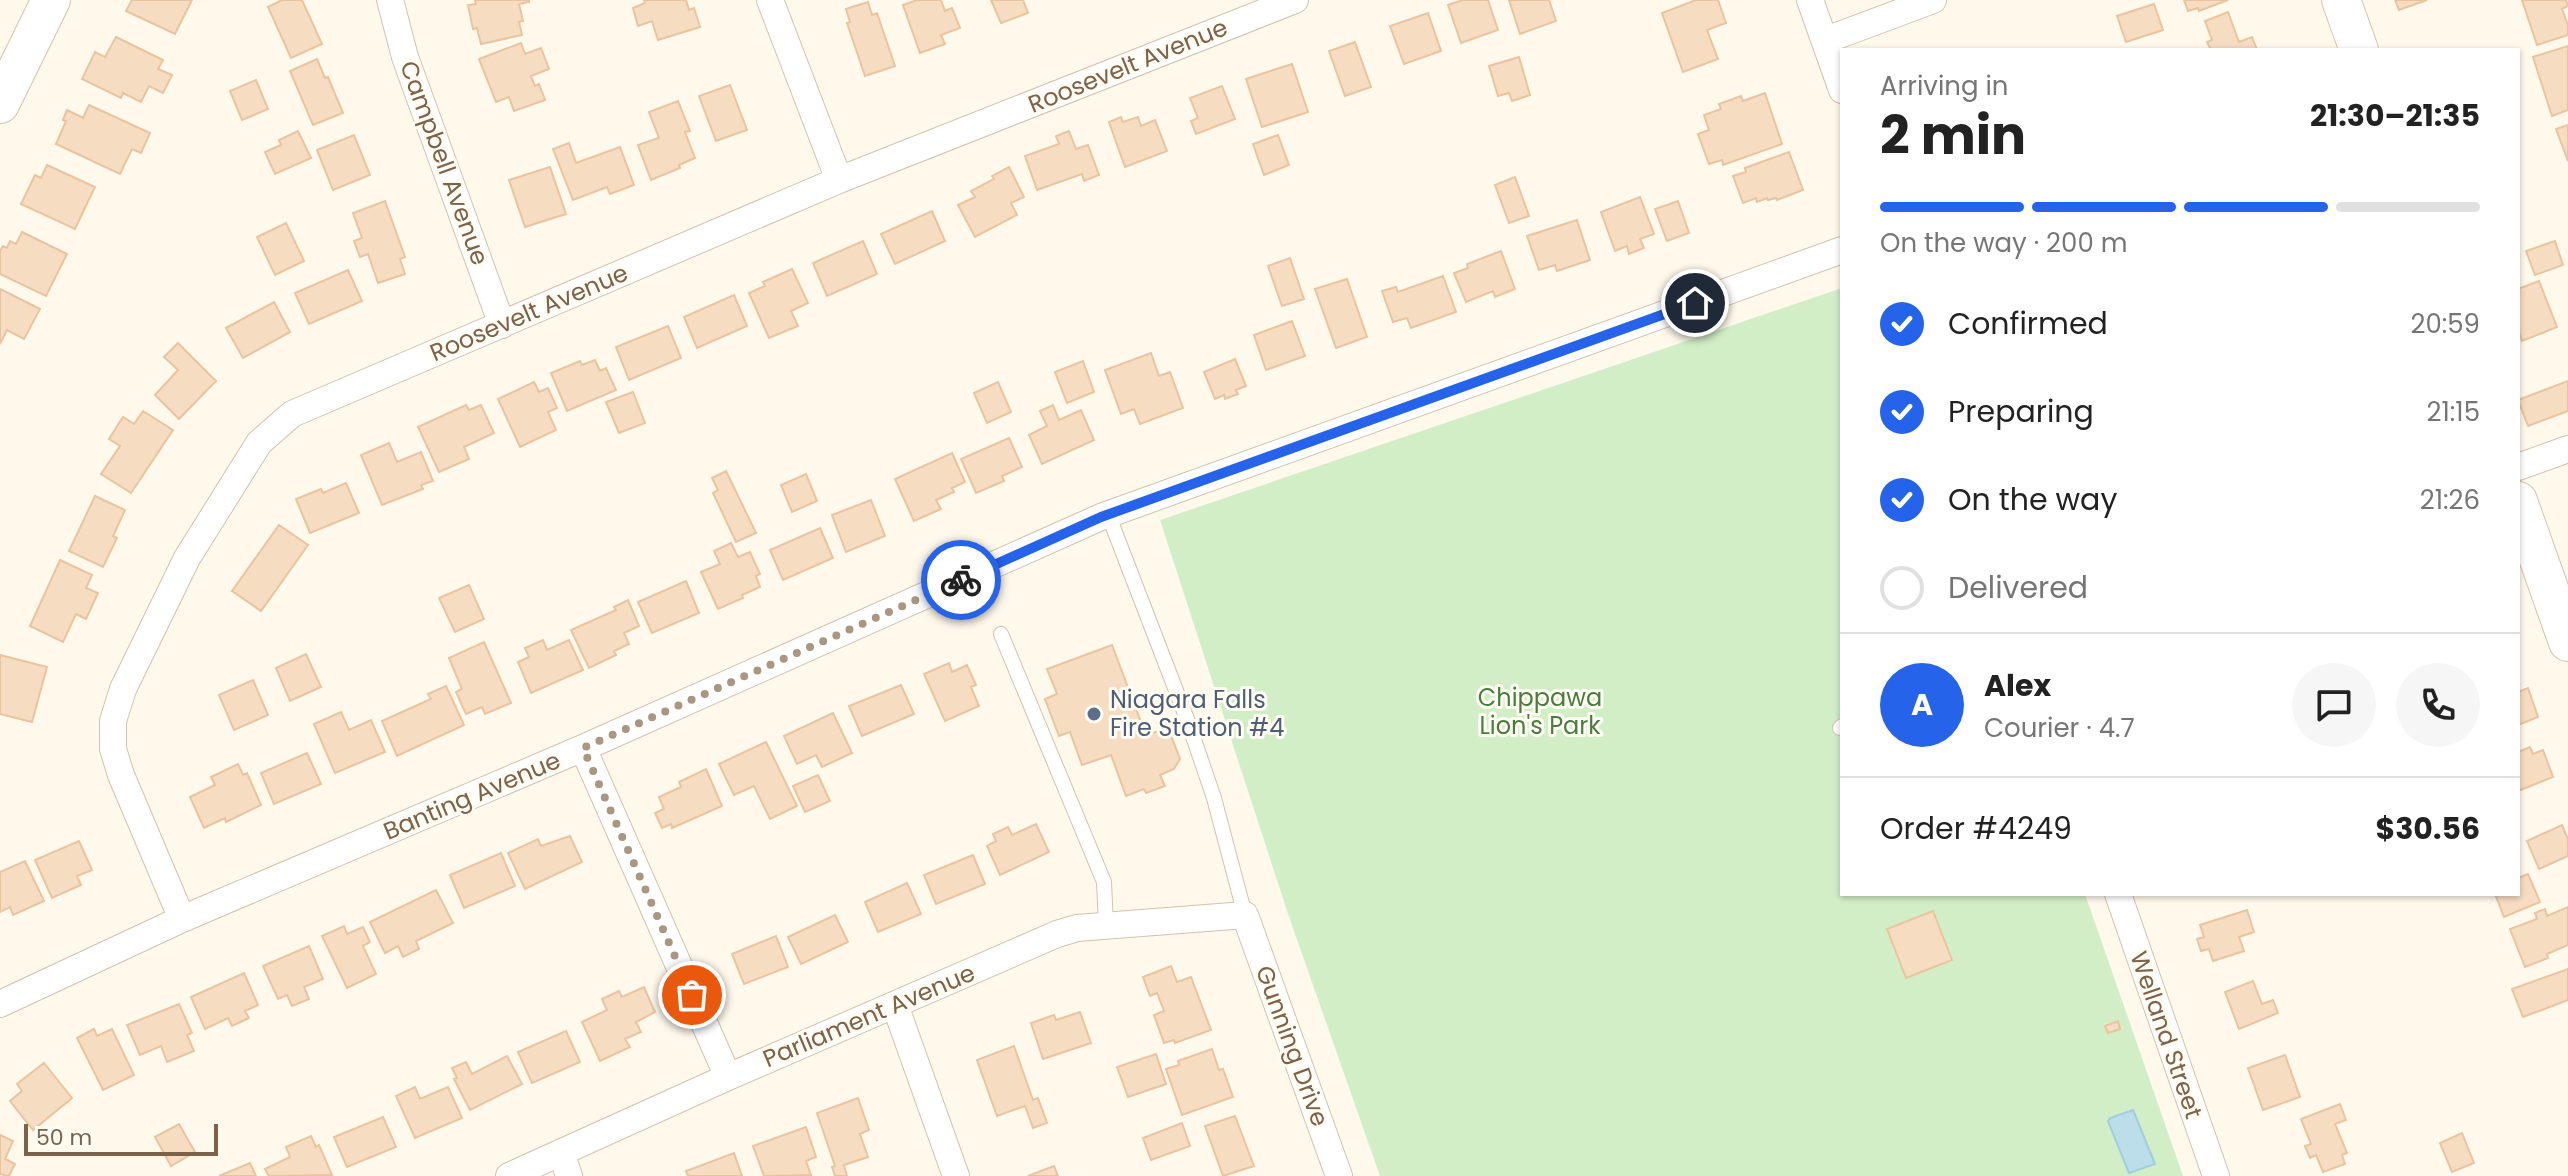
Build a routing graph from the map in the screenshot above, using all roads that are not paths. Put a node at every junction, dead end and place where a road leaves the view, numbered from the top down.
1 (51, 0) edge
2 (390, 0) edge
3 (770, 0) edge
4 (1295, 0) edge
5 (1810, 0) edge
6 (1933, 0) edge
7 (2341, 0) edge
8 (1826, 40) junction
9 (2358, 48) edge
10 (1840, 84) edge
11 (0, 104) edge
12 (839, 180) junction
13 (1840, 251) edge
14 (502, 325) junction
15 (2568, 449) edge
16 (2520, 466) edge
17 (2520, 507) edge
18 (1108, 514) junction
19 (1001, 634) dead end
20 (2568, 642) edge
21 (583, 748) junction
22 (2119, 896) edge
23 (1245, 915) junction
24 (182, 919) junction
25 (1106, 926) junction
26 (0, 1004) edge
27 (895, 1005) junction
28 (728, 1077) junction
29 (565, 1164) edge
30 (509, 1176) edge
31 (956, 1176) edge
32 (1339, 1176) edge
33 (2216, 1176) edge

1 - 11 main road
2 - 14 street, Campbell Avenue
3 - 12 street
4 - 12 street, Roosevelt Avenue
5 - 8 street
6 - 8 street
7 - 9 main road
8 - 10 street
12 - 14 street, Roosevelt Avenue
13 - 18 street, Banting Avenue
14 - 24 street, Roosevelt Avenue
15 - 16 street
17 - 20 main road
18 - 21 street, Banting Avenue
18 - 23 lane
19 - 25 lane
21 - 24 street, Banting Avenue
21 - 28 street
22 - 33 street, Welland Street
23 - 25 street, Parliament Avenue
23 - 32 street, Gunning Drive
24 - 26 street, Banting Avenue
25 - 27 street, Parliament Avenue
27 - 28 street, Parliament Avenue
27 - 31 street
28 - 29 street, Parliament Avenue
29 - 30 street, Parliament Avenue

